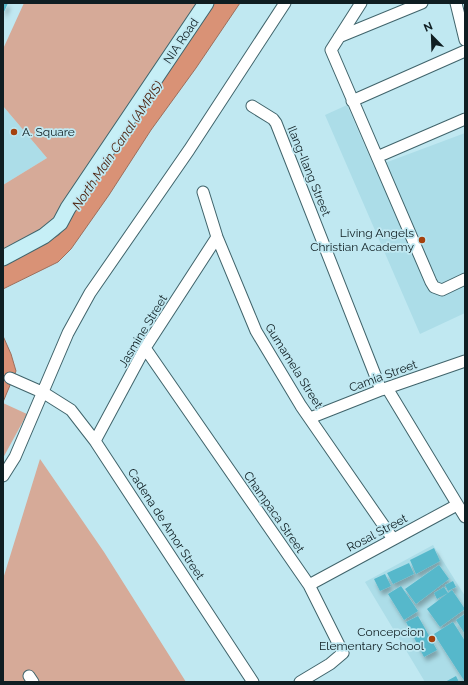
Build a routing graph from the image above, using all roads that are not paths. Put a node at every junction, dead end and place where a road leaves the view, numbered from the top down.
1 (206, 3) edge
2 (285, 3) edge
3 (361, 3) edge
4 (422, 3) edge
5 (456, 3) edge
6 (339, 37) junction
7 (465, 40) edge
8 (465, 51) edge
9 (352, 101) junction
10 (252, 106) dead end
11 (465, 119) edge
12 (376, 157) junction
13 (203, 192) dead end
14 (217, 237) junction
15 (3, 258) edge
16 (465, 279) edge
17 (145, 348) junction
18 (465, 361) edge
19 (10, 378) dead end
20 (384, 389) junction
21 (44, 393) junction
22 (310, 418) junction
23 (95, 441) junction
24 (3, 476) edge
25 (457, 505) junction
26 (465, 517) edge
27 (393, 539) junction
28 (309, 585) junction
29 (253, 682) edge
30 (300, 682) edge

1 - 15 street, NIA Road
2 - 21 street
3 - 6 street
4 - 6 street
5 - 7 street
6 - 9 street
8 - 9 street
9 - 12 street
10 - 20 street, Ilang-Ilang Street
11 - 12 street
12 - 16 street
13 - 14 street, Gumamela Street
14 - 17 street, Jasmine Street
14 - 22 street, Gumamela Street
17 - 23 street, Jasmine Street
17 - 28 street, Champaca Street
18 - 20 street, Camia Street
19 - 21 street, Cadena de Amor Street
20 - 22 street, Camia Street
20 - 25 street, Ilang-Ilang Street
21 - 23 street, Cadena de Amor Street
21 - 24 street
22 - 27 street, Gumamela Street
23 - 29 street, Cadena de Amor Street
25 - 26 street, Ilang-Ilang Street
25 - 27 street, Rosal Street
27 - 28 street, Rosal Street
28 - 30 street, Champaca Street

